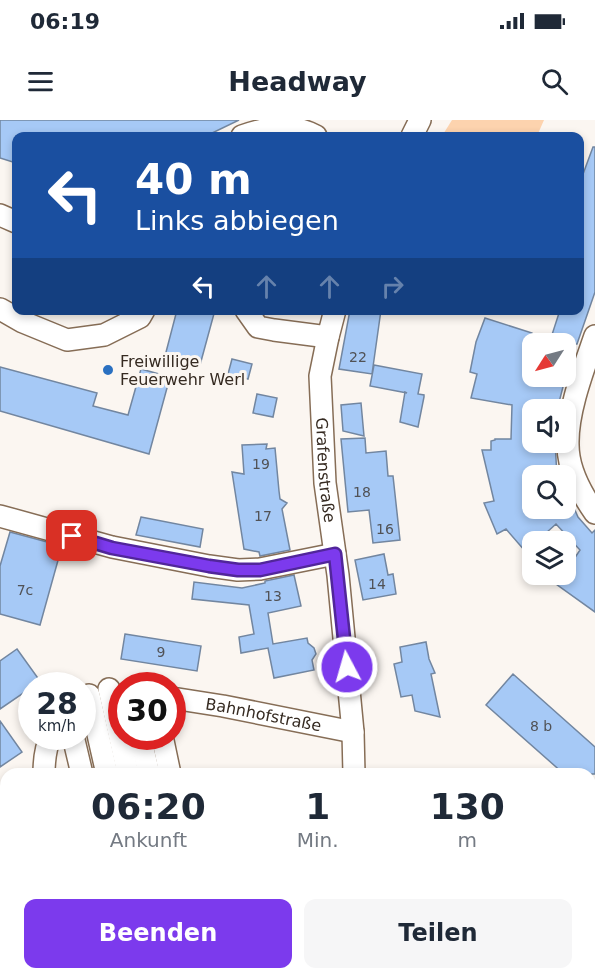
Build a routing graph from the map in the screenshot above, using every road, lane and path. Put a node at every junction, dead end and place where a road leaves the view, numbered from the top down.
1 (260, 132) edge
2 (305, 132) edge
3 (0, 309) edge
4 (141, 315) edge
5 (250, 315) edge
6 (334, 315) edge
7 (595, 336) edge
8 (328, 337) junction
9 (587, 384) edge
10 (595, 513) edge
11 (0, 516) edge
12 (335, 554) junction
13 (101, 693) edge
14 (186, 700) edge
15 (353, 732) junction
16 (46, 750) edge
17 (76, 750) edge
18 (143, 750) edge
19 (165, 750) edge
20 (45, 768) edge
21 (81, 768) edge
22 (107, 768) edge
23 (126, 768) edge
24 (148, 768) edge
25 (169, 768) edge
26 (354, 768) edge

1 - 2 street
3 - 4 street
5 - 8 street
6 - 8 street, Grafenstraße
7 - 9 street
8 - 12 street, Grafenstraße
9 - 10 street
11 - 12 street
12 - 15 street, Grafenstraße
13 - 22 street
13 - 23 street
14 - 15 street, Bahnhofstraße
15 - 26 street, Grafenstraße
16 - 20 street
17 - 21 street
18 - 24 street
19 - 25 street

